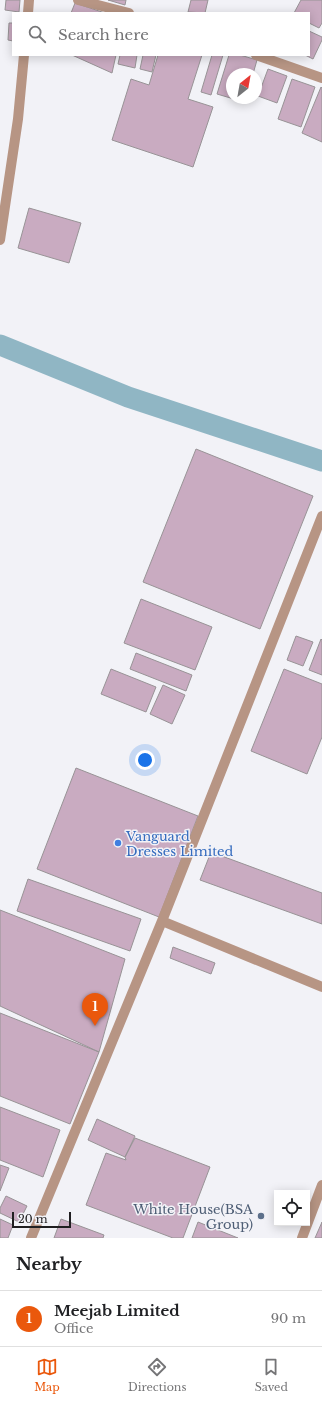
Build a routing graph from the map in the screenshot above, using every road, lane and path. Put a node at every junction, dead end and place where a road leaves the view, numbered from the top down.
1 (29, 0) edge
2 (78, 0) edge
3 (28, 12) edge
4 (125, 12) edge
5 (24, 56) edge
6 (259, 56) edge
7 (322, 78) edge
8 (0, 240) edge
9 (322, 516) edge
10 (162, 921) junction
11 (322, 987) edge
12 (322, 1185) edge
13 (31, 1238) edge
14 (302, 1238) edge

1 - 3 street
2 - 4 street
5 - 8 street
6 - 7 street
9 - 10 street
10 - 11 street
10 - 13 street
12 - 14 street

